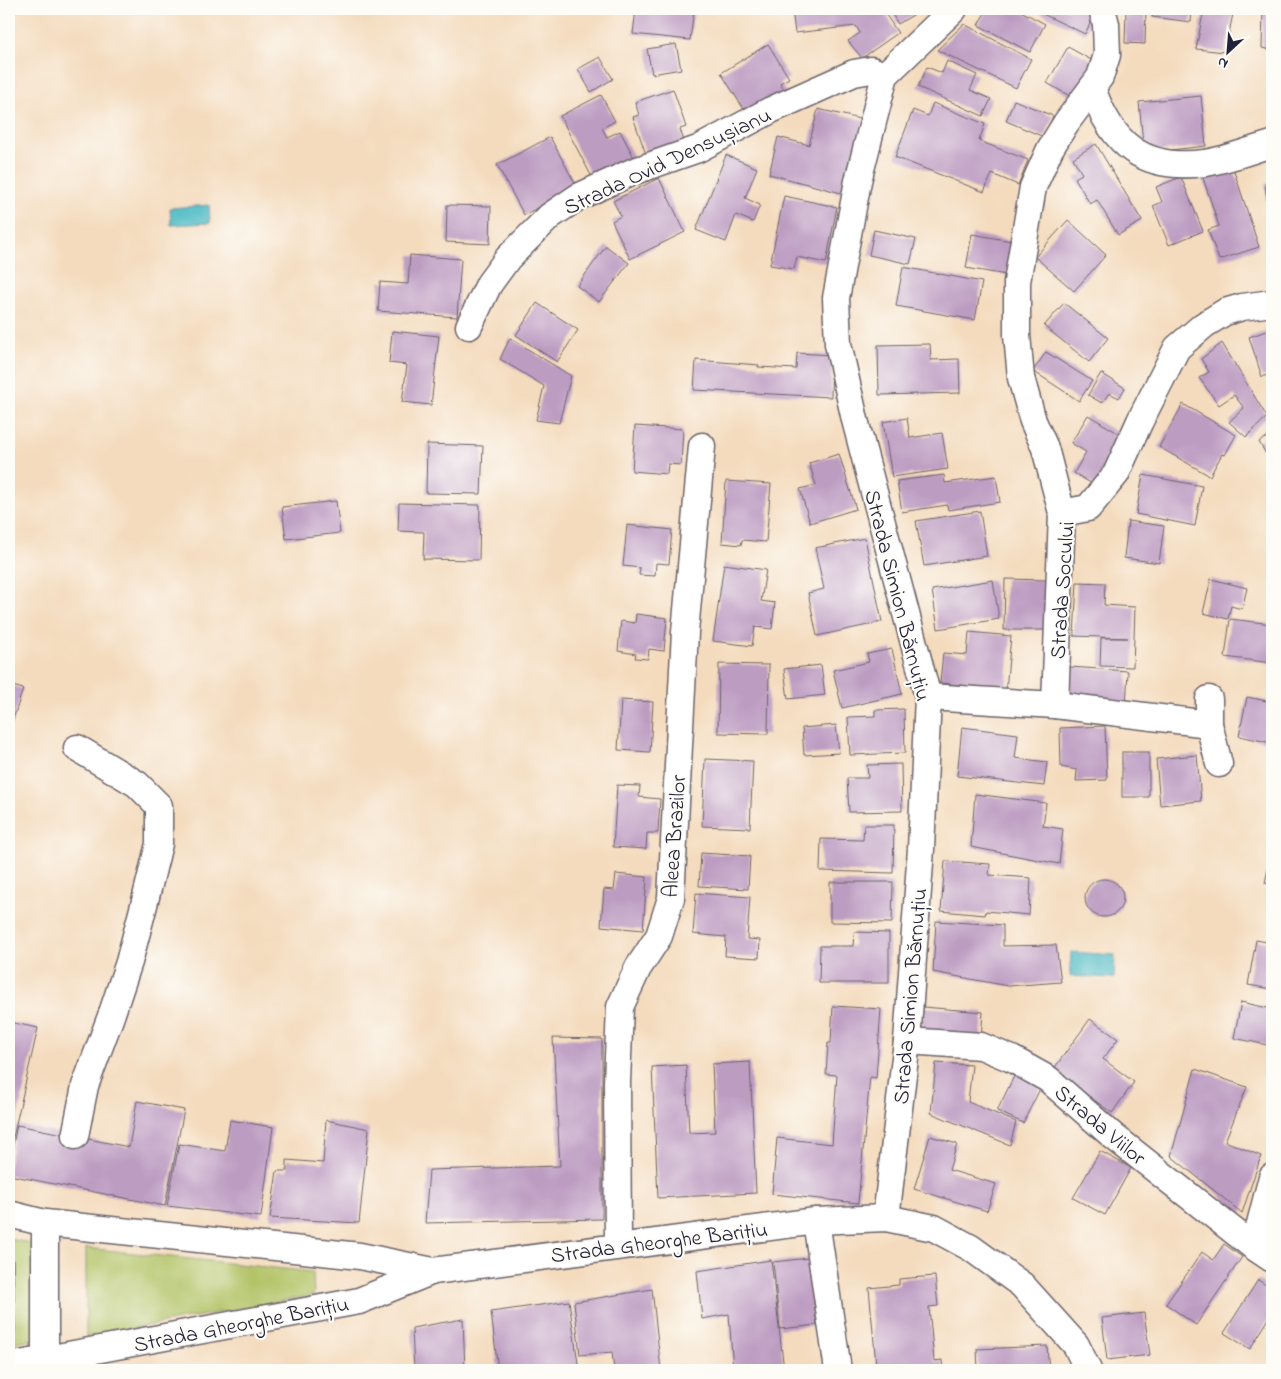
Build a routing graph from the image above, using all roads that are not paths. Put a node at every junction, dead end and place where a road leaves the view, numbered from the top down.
1 (954, 9) edge
2 (1102, 9) edge
3 (885, 75) junction
4 (1092, 88) junction
5 (1272, 144) edge
6 (1272, 303) edge
7 (469, 326) dead end
8 (702, 446) dead end
9 (1062, 513) junction
10 (928, 697) junction
11 (1209, 699) dead end
12 (1054, 705) junction
13 (1209, 724) junction
14 (77, 748) dead end
15 (1219, 764) dead end
16 (908, 1041) junction
17 (75, 1136) dead end
18 (1272, 1177) edge
19 (9, 1214) edge
20 (886, 1218) junction
21 (816, 1221) junction
22 (45, 1222) junction
23 (618, 1246) junction
24 (1263, 1253) edge
25 (433, 1271) junction
26 (45, 1359) junction
27 (9, 1366) edge
28 (838, 1370) edge
29 (1088, 1370) edge

1 - 3 street
2 - 4 street
3 - 7 street, Strada Ovid Densușianu
3 - 10 street, Strada Simion Bărnuțiu
4 - 5 street
4 - 9 street
6 - 9 street, Strada Socului
8 - 23 street, Aleea Brazilor
9 - 12 street, Strada Socului
10 - 12 street
10 - 16 street, Strada Simion Bărnuțiu
11 - 13 street
12 - 13 street
13 - 15 street
14 - 17 street
16 - 20 street, Strada Simion Bărnuțiu
16 - 24 street, Strada Viilor
18 - 24 street
19 - 22 street, Strada Gheorghe Barițiu
20 - 21 street, Strada Gheorghe Barițiu
20 - 29 street, Strada Gheorghe Barițiu
21 - 23 street, Strada Gheorghe Barițiu
21 - 28 street
22 - 25 street, Strada Gheorghe Barițiu
22 - 26 street
23 - 25 street, Strada Gheorghe Barițiu
25 - 26 street, Strada Gheorghe Barițiu
26 - 27 street, Strada Gheorghe Barițiu

